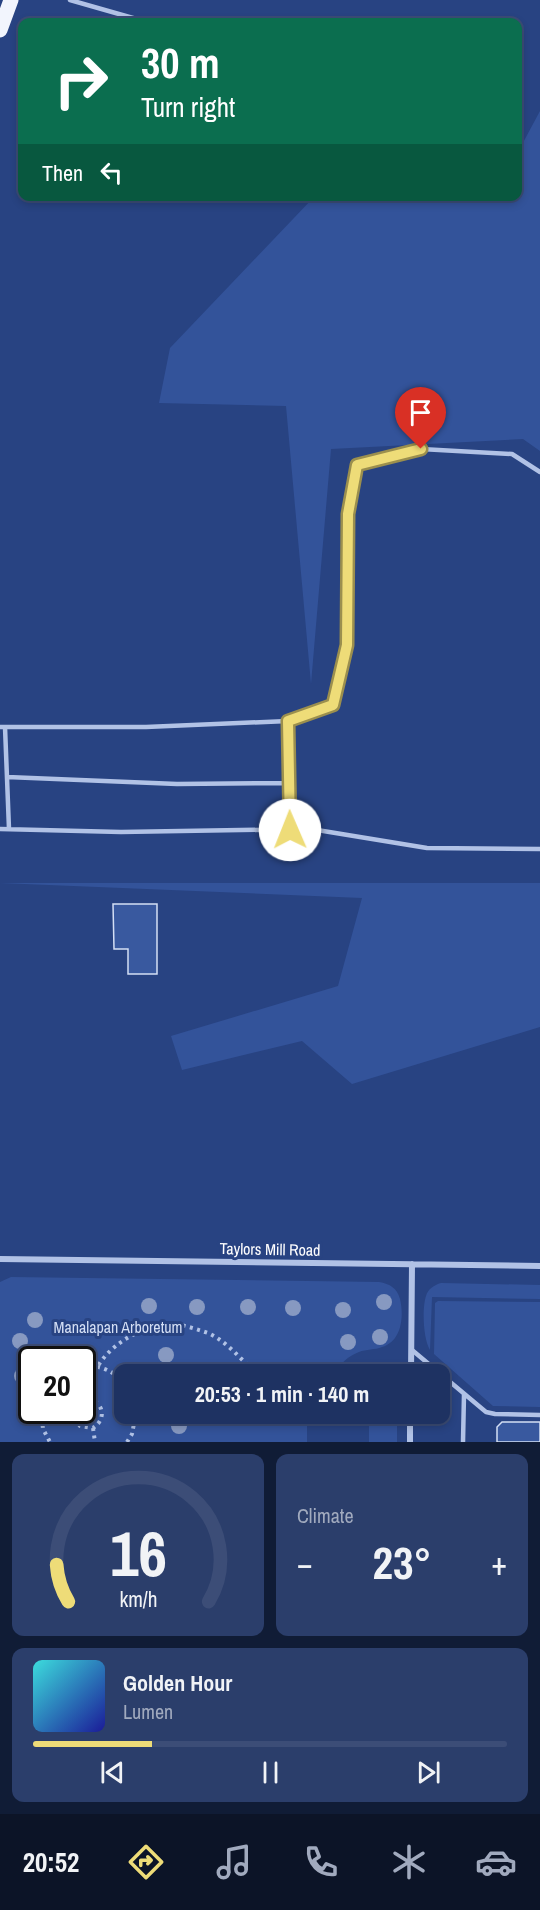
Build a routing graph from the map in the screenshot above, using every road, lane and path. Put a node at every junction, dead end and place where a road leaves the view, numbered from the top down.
1 (11, 0) edge
2 (70, 0) edge
3 (133, 18) edge
4 (0, 30) edge
5 (540, 472) edge
6 (288, 721) junction
7 (3, 727) edge
8 (7, 777) junction
9 (289, 783) junction
10 (0, 829) edge
11 (9, 829) junction
12 (290, 830) junction
13 (540, 849) edge
14 (0, 1259) edge
15 (412, 1264) junction
16 (540, 1266) edge
17 (412, 1350) junction
18 (246, 1364) edge
19 (411, 1364) edge
20 (97, 1367) joint
21 (114, 1373) edge
22 (464, 1394) junction
23 (96, 1404) edge
24 (540, 1415) edge
25 (42, 1424) edge
26 (78, 1424) edge
27 (134, 1424) edge
28 (410, 1424) edge
29 (93, 1428) junction
30 (50, 1442) edge
31 (95, 1442) edge
32 (127, 1442) edge
33 (410, 1442) edge
34 (463, 1442) edge

1 - 4 main road
2 - 3 lane
5 - 6 lane
6 - 7 lane
6 - 9 lane
7 - 8 lane
8 - 9 lane
8 - 11 lane
9 - 12 lane
10 - 11 lane
11 - 12 lane
12 - 13 lane
14 - 15 street, Taylors Mill Road
15 - 16 street, Taylors Mill Road
15 - 17 street
17 - 19 street
17 - 22 lane
18 - 20 path
20 - 21 path
22 - 24 lane
22 - 34 lane
23 - 29 path
25 - 30 path
26 - 29 path
27 - 32 path
28 - 33 street
29 - 31 path

